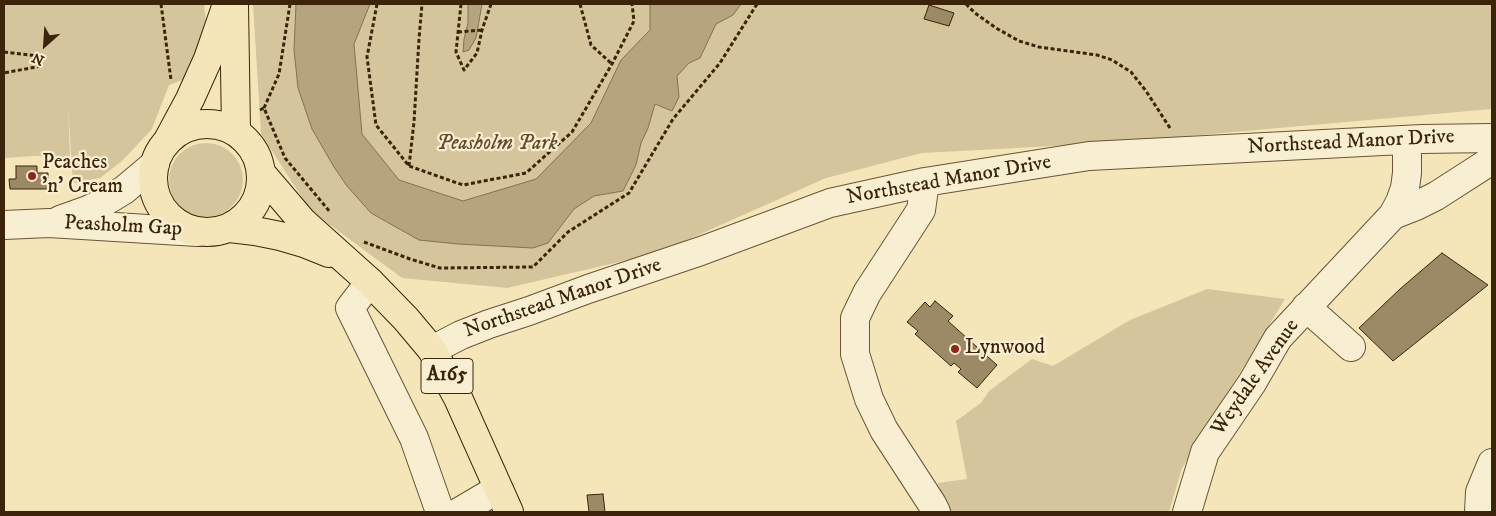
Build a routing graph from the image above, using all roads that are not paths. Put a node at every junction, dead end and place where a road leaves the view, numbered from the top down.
1 (227, 4) edge
2 (234, 4) edge
3 (236, 126) junction
4 (1492, 138) edge
5 (168, 140) junction
6 (1407, 140) junction
7 (1492, 160) edge
8 (155, 164) junction
9 (262, 174) junction
10 (925, 182) junction
11 (1392, 215) junction
12 (49, 223) junction
13 (4, 225) edge
14 (230, 228) junction
15 (197, 232) junction
16 (356, 252) junction
17 (370, 282) junction
18 (1306, 307) junction
19 (1351, 347) dead end
20 (432, 350) junction
21 (1492, 463) edge
22 (504, 500) edge
23 (440, 512) edge
24 (459, 512) edge
25 (936, 512) edge
26 (1187, 512) edge
27 (1479, 512) edge

1 - 5 main road, A165
2 - 3 main road
3 - 5 main road, A165
3 - 9 main road, A165
4 - 6 street, Northstead Manor Drive
5 - 8 main road, A165
6 - 10 street, Northstead Manor Drive
6 - 11 street, Weydale Avenue
7 - 11 street, Weydale Avenue
8 - 12 street, Peasholm Gap
8 - 15 main road, A165
9 - 14 main road, A165
9 - 16 main road, A165
10 - 20 street, Northstead Manor Drive
10 - 25 street
11 - 18 street, Weydale Avenue
12 - 13 street, Peasholm Gap
12 - 15 street, Peasholm Gap
14 - 15 main road, A165
14 - 16 main road, A165
16 - 17 main road, A165
17 - 20 main road, A165
17 - 23 street
18 - 19 street
18 - 26 street, Weydale Avenue
20 - 22 main road, A165
21 - 27 street
22 - 24 street

